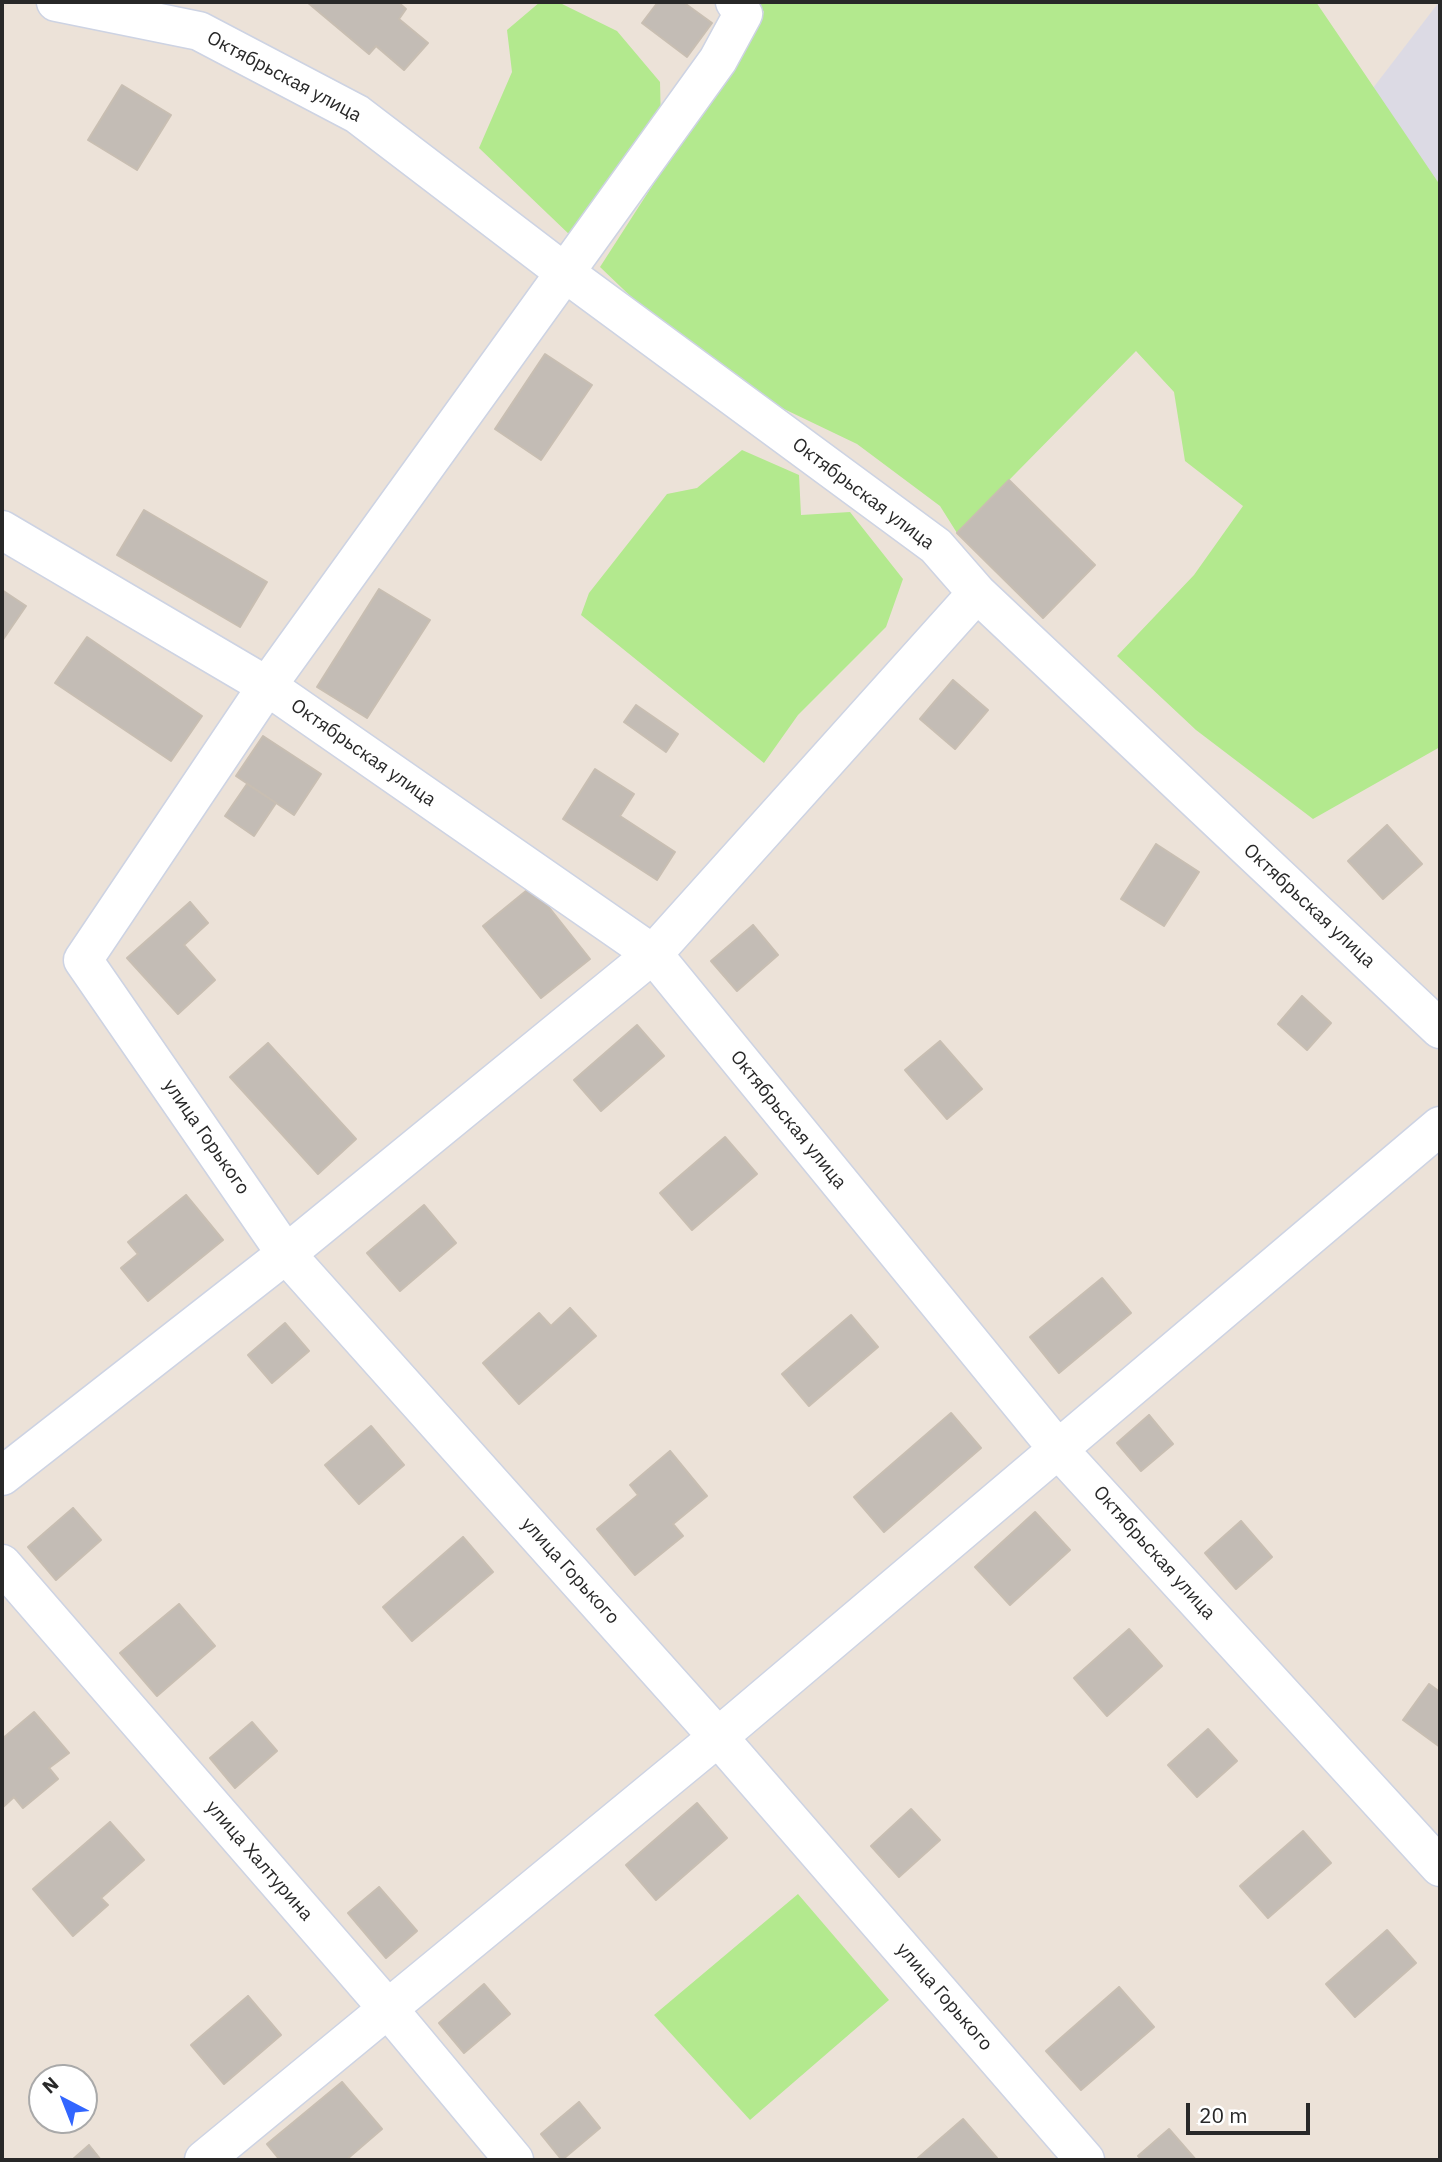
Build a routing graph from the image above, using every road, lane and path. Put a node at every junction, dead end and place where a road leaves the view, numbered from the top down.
1 (56, 2) edge
2 (735, 2) edge
3 (564, 272) junction
4 (2, 530) edge
5 (977, 593) junction
6 (267, 685) junction
7 (653, 954) junction
8 (1440, 1030) edge
9 (1440, 1126) edge
10 (286, 1254) junction
11 (1057, 1448) junction
12 (2, 1476) edge
13 (2, 1564) edge
14 (718, 1737) junction
15 (1440, 1867) edge
16 (389, 2010) junction
17 (204, 2160) edge
18 (514, 2160) edge
19 (1085, 2160) edge

1 - 3 street, Октябрьская улица
2 - 3 street
3 - 5 street, Октябрьская улица
3 - 6 street
4 - 6 street, Октябрьская улица
5 - 7 street
5 - 8 street, Октябрьская улица
6 - 7 street, Октябрьская улица
6 - 10 street, улица Горького
7 - 10 street
7 - 11 street, Октябрьская улица
9 - 11 street
10 - 12 street
10 - 14 street, улица Горького
11 - 14 street
11 - 15 street, Октябрьская улица
13 - 16 street, улица Халтурина
14 - 16 street
14 - 19 street, улица Горького
16 - 17 street
16 - 18 street, улица Халтурина

